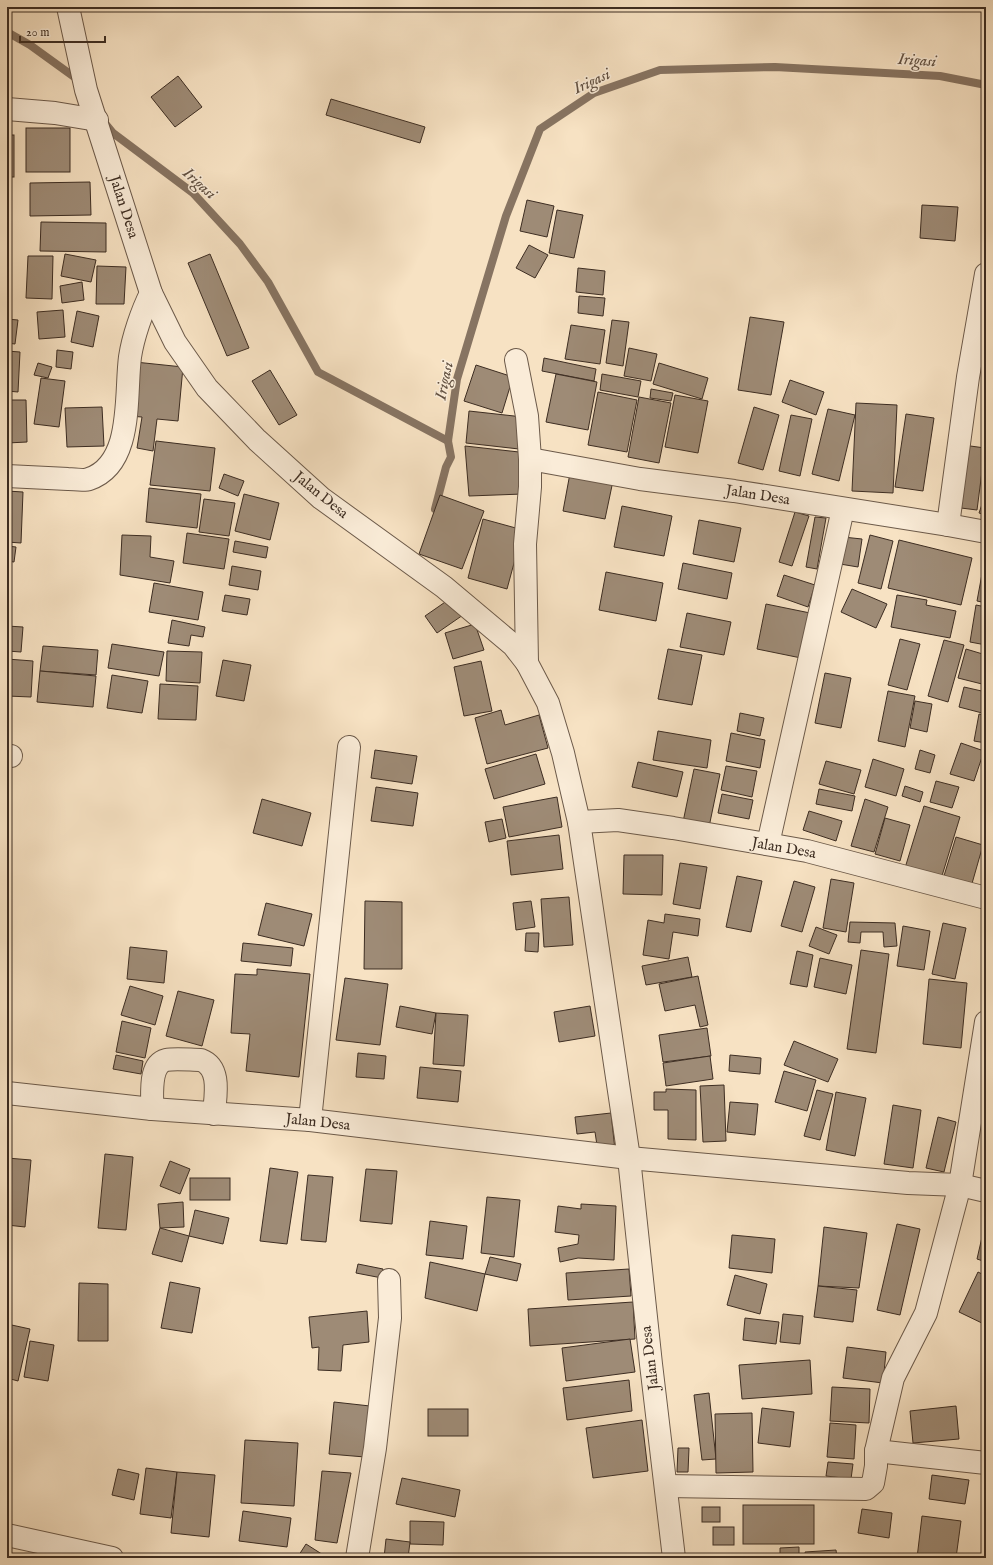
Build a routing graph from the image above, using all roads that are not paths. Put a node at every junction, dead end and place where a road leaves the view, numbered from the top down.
1 (68, 7) edge
2 (7, 109) edge
3 (97, 120) junction
4 (986, 274) edge
5 (151, 293) junction
6 (516, 360) dead end
7 (530, 458) junction
8 (7, 476) edge
9 (843, 509) junction
10 (948, 525) junction
11 (986, 532) edge
12 (527, 663) junction
13 (349, 747) dead end
14 (579, 822) junction
15 (768, 844) junction
16 (986, 898) edge
17 (986, 1022) edge
18 (7, 1093) edge
19 (152, 1109) junction
20 (214, 1114) junction
21 (310, 1120) junction
22 (629, 1158) junction
23 (960, 1185) junction
24 (986, 1191) edge
25 (389, 1280) dead end
26 (876, 1451) junction
27 (986, 1463) edge
28 (666, 1486) junction
29 (7, 1535) edge
30 (112, 1558) edge
31 (356, 1558) edge
32 (674, 1558) edge

1 - 3 street, Jalan Desa
2 - 3 street
3 - 5 street, Jalan Desa
4 - 10 street
5 - 8 street
5 - 12 street, Jalan Desa
6 - 7 street, Jalan Desa
7 - 9 street, Jalan Desa
7 - 12 street, Jalan Desa
9 - 10 street, Jalan Desa
9 - 15 street
10 - 11 street, Jalan Desa
12 - 14 street, Jalan Desa
13 - 21 street
14 - 15 street, Jalan Desa
14 - 22 street, Jalan Desa
15 - 16 street, Jalan Desa
17 - 23 street
18 - 19 street, Jalan Desa
19 - 20 street, Jalan Desa
19 - 20 street
20 - 21 street, Jalan Desa
21 - 22 street, Jalan Desa
22 - 23 street, Jalan Desa
22 - 28 street, Jalan Desa
23 - 24 street, Jalan Desa
23 - 26 street
25 - 31 street
26 - 27 street
26 - 28 street
28 - 32 street, Jalan Desa
29 - 30 street

